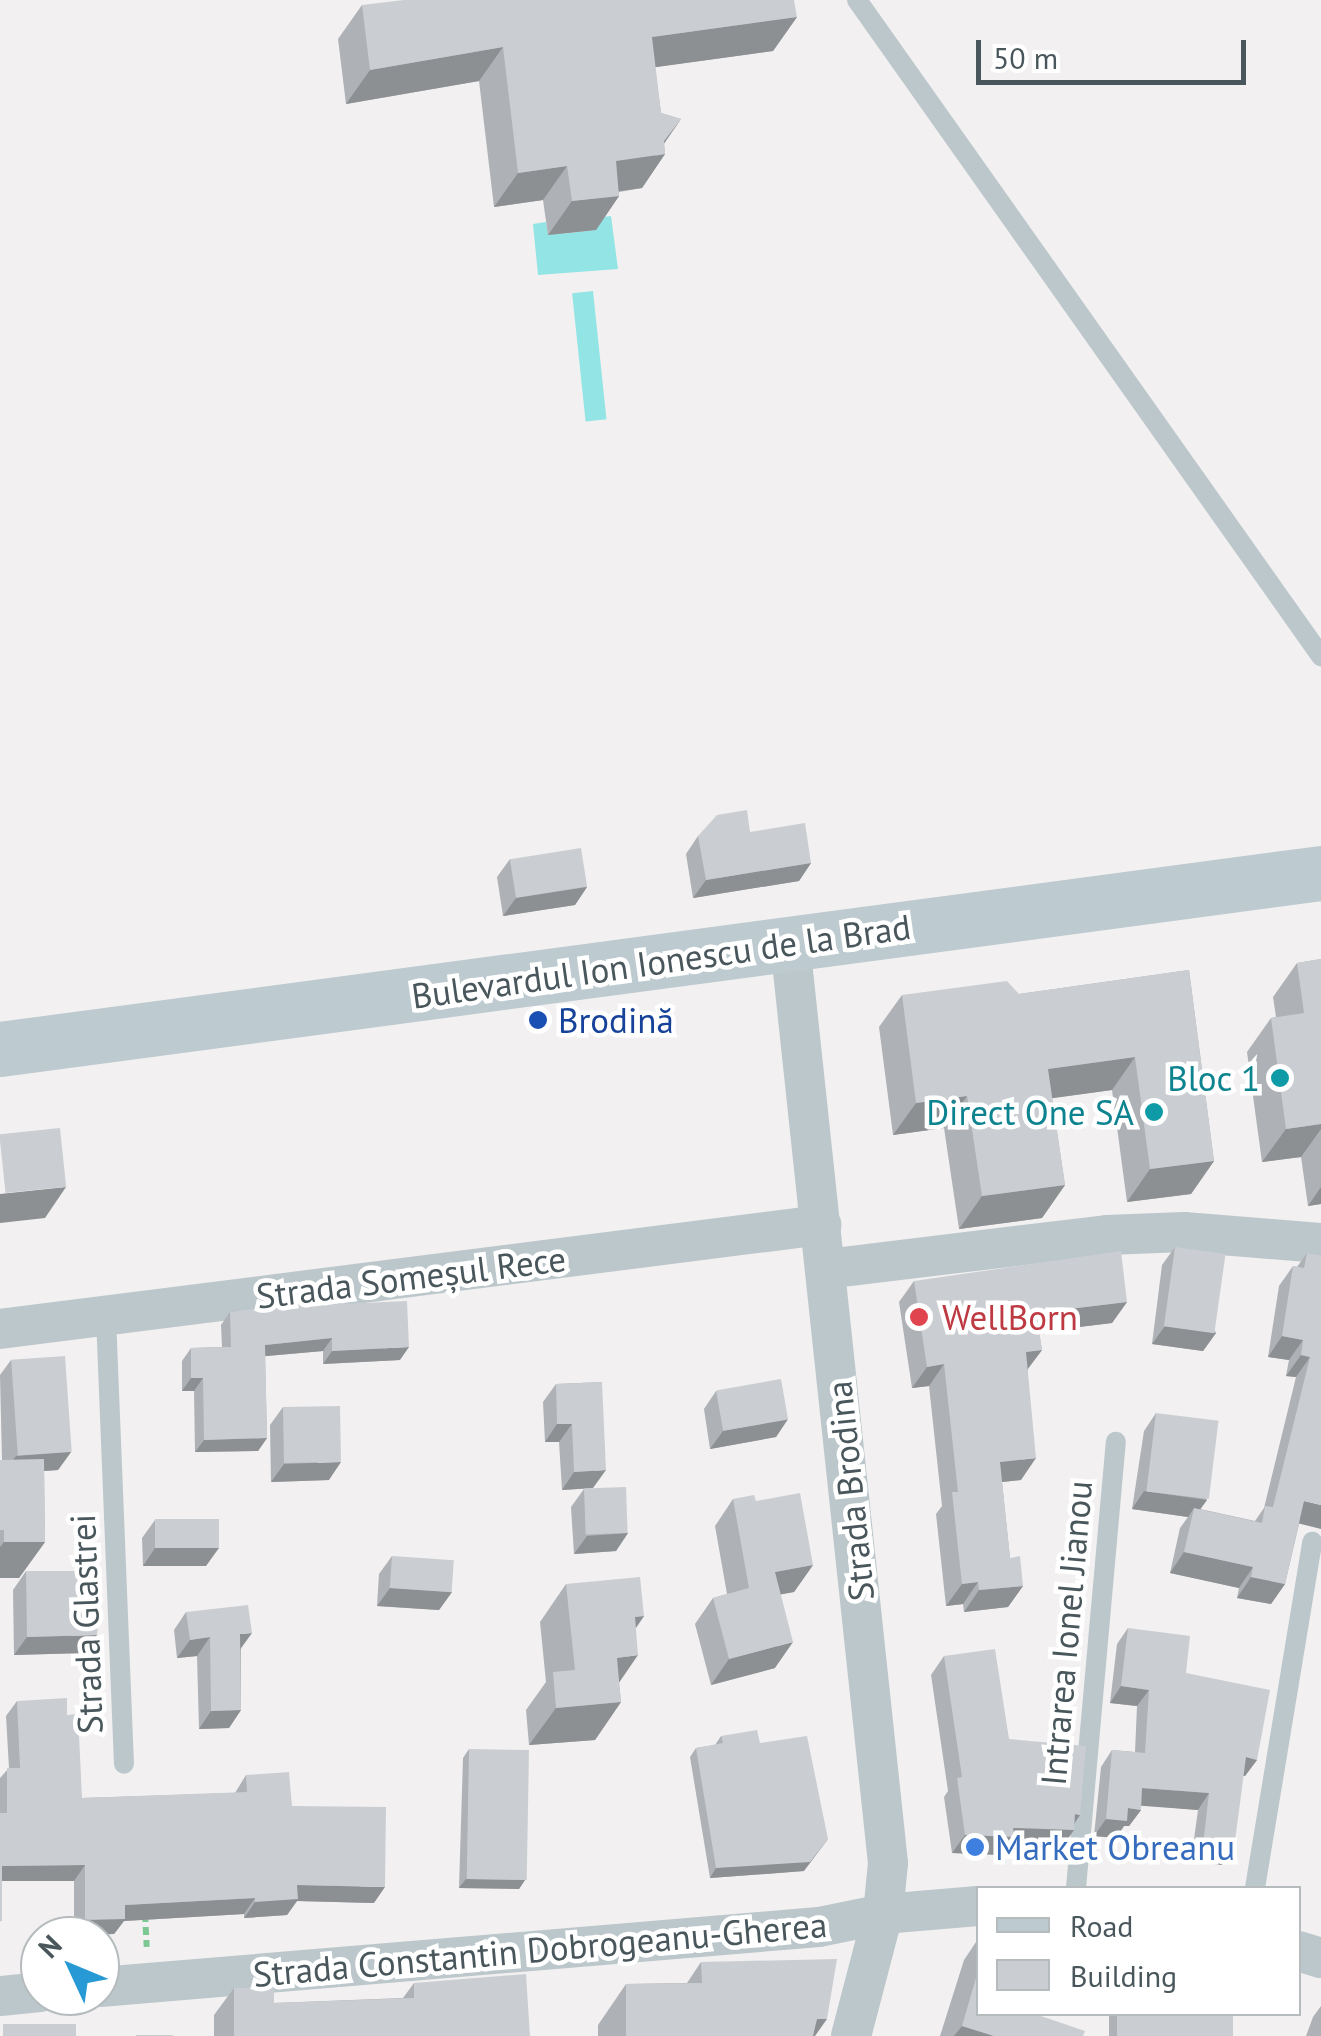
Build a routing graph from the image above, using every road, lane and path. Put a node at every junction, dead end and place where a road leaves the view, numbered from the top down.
1 (857, 0) edge
2 (1321, 656) edge
3 (1321, 873) edge
4 (790, 943) junction
5 (0, 1049) edge
6 (821, 1225) junction
7 (1321, 1243) edge
8 (826, 1269) junction
9 (106, 1317) junction
10 (0, 1329) edge
11 (1116, 1442) dead end
12 (1312, 1542) dead end
13 (124, 1764) dead end
14 (1076, 1886) edge
15 (1255, 1886) edge
16 (144, 1902) edge
17 (976, 1906) edge
18 (883, 1914) junction
19 (149, 1983) junction
20 (120, 1985) edge
21 (851, 2036) edge

1 - 2 lane
3 - 4 main road, Bulevardul Ion Ionescu de la Brad
4 - 5 main road, Bulevardul Ion Ionescu de la Brad
4 - 6 street, Strada Brodina
6 - 8 street, Strada Brodina
6 - 9 street, Strada Someșul Rece
7 - 8 street
8 - 18 street, Strada Brodina
9 - 10 street, Strada Someșul Rece
9 - 13 lane, Strada Glastrei
11 - 14 lane, Intrarea Ionel Jianou
12 - 15 lane
16 - 19 path
17 - 18 street, Strada Constantin Dobrogeanu-Gherea
18 - 19 street, Strada Constantin Dobrogeanu-Gherea
18 - 21 street, Strada Brodina
19 - 20 street, Strada Constantin Dobrogeanu-Gherea

